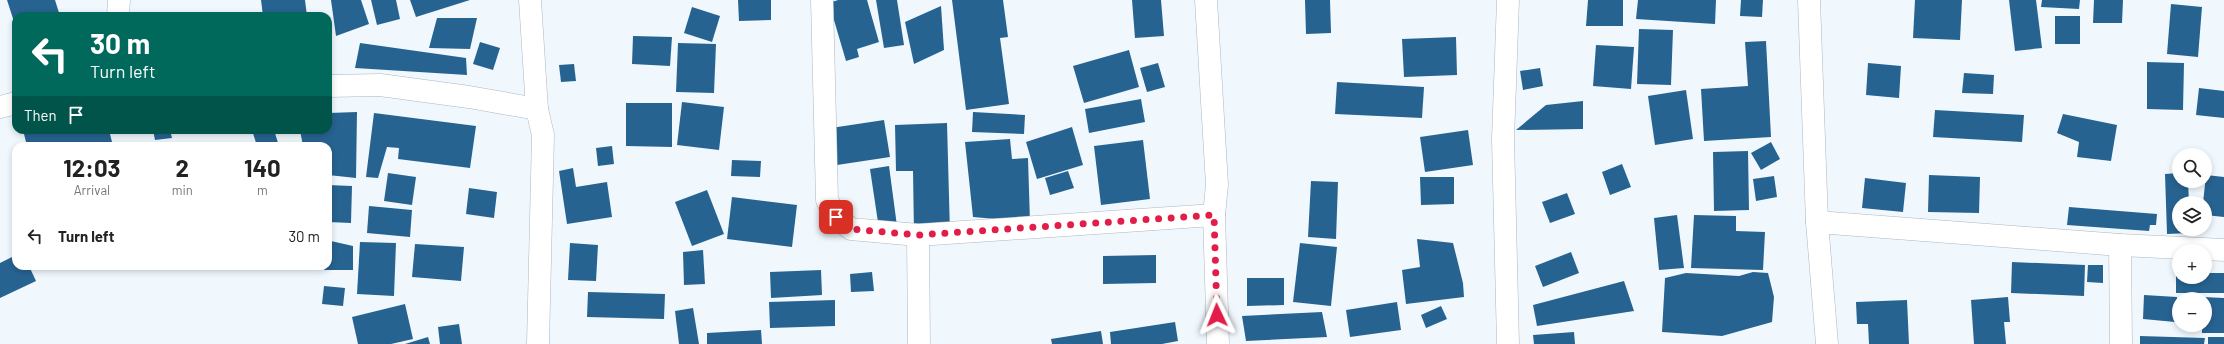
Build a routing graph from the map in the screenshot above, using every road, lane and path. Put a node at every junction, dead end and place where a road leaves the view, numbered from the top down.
1 (119, 0) edge
2 (530, 0) edge
3 (822, 0) edge
4 (1206, 0) edge
5 (1508, 0) edge
6 (1809, 0) edge
7 (118, 12) edge
8 (332, 86) edge
9 (12, 104) edge
10 (0, 107) edge
11 (537, 109) junction
12 (1214, 215) junction
13 (1817, 222) junction
14 (918, 235) junction
15 (2120, 245) junction
16 (2224, 250) edge
17 (538, 344) edge
18 (919, 344) edge
19 (1218, 344) edge
20 (1508, 344) edge
21 (1827, 344) edge
22 (2121, 344) edge

1 - 7 street
2 - 11 street
3 - 14 street
4 - 12 street
5 - 20 street
6 - 13 street
8 - 11 street
9 - 10 street
11 - 17 street
12 - 14 street
12 - 19 street
13 - 15 street
13 - 21 street
14 - 18 street
15 - 16 street
15 - 22 street

